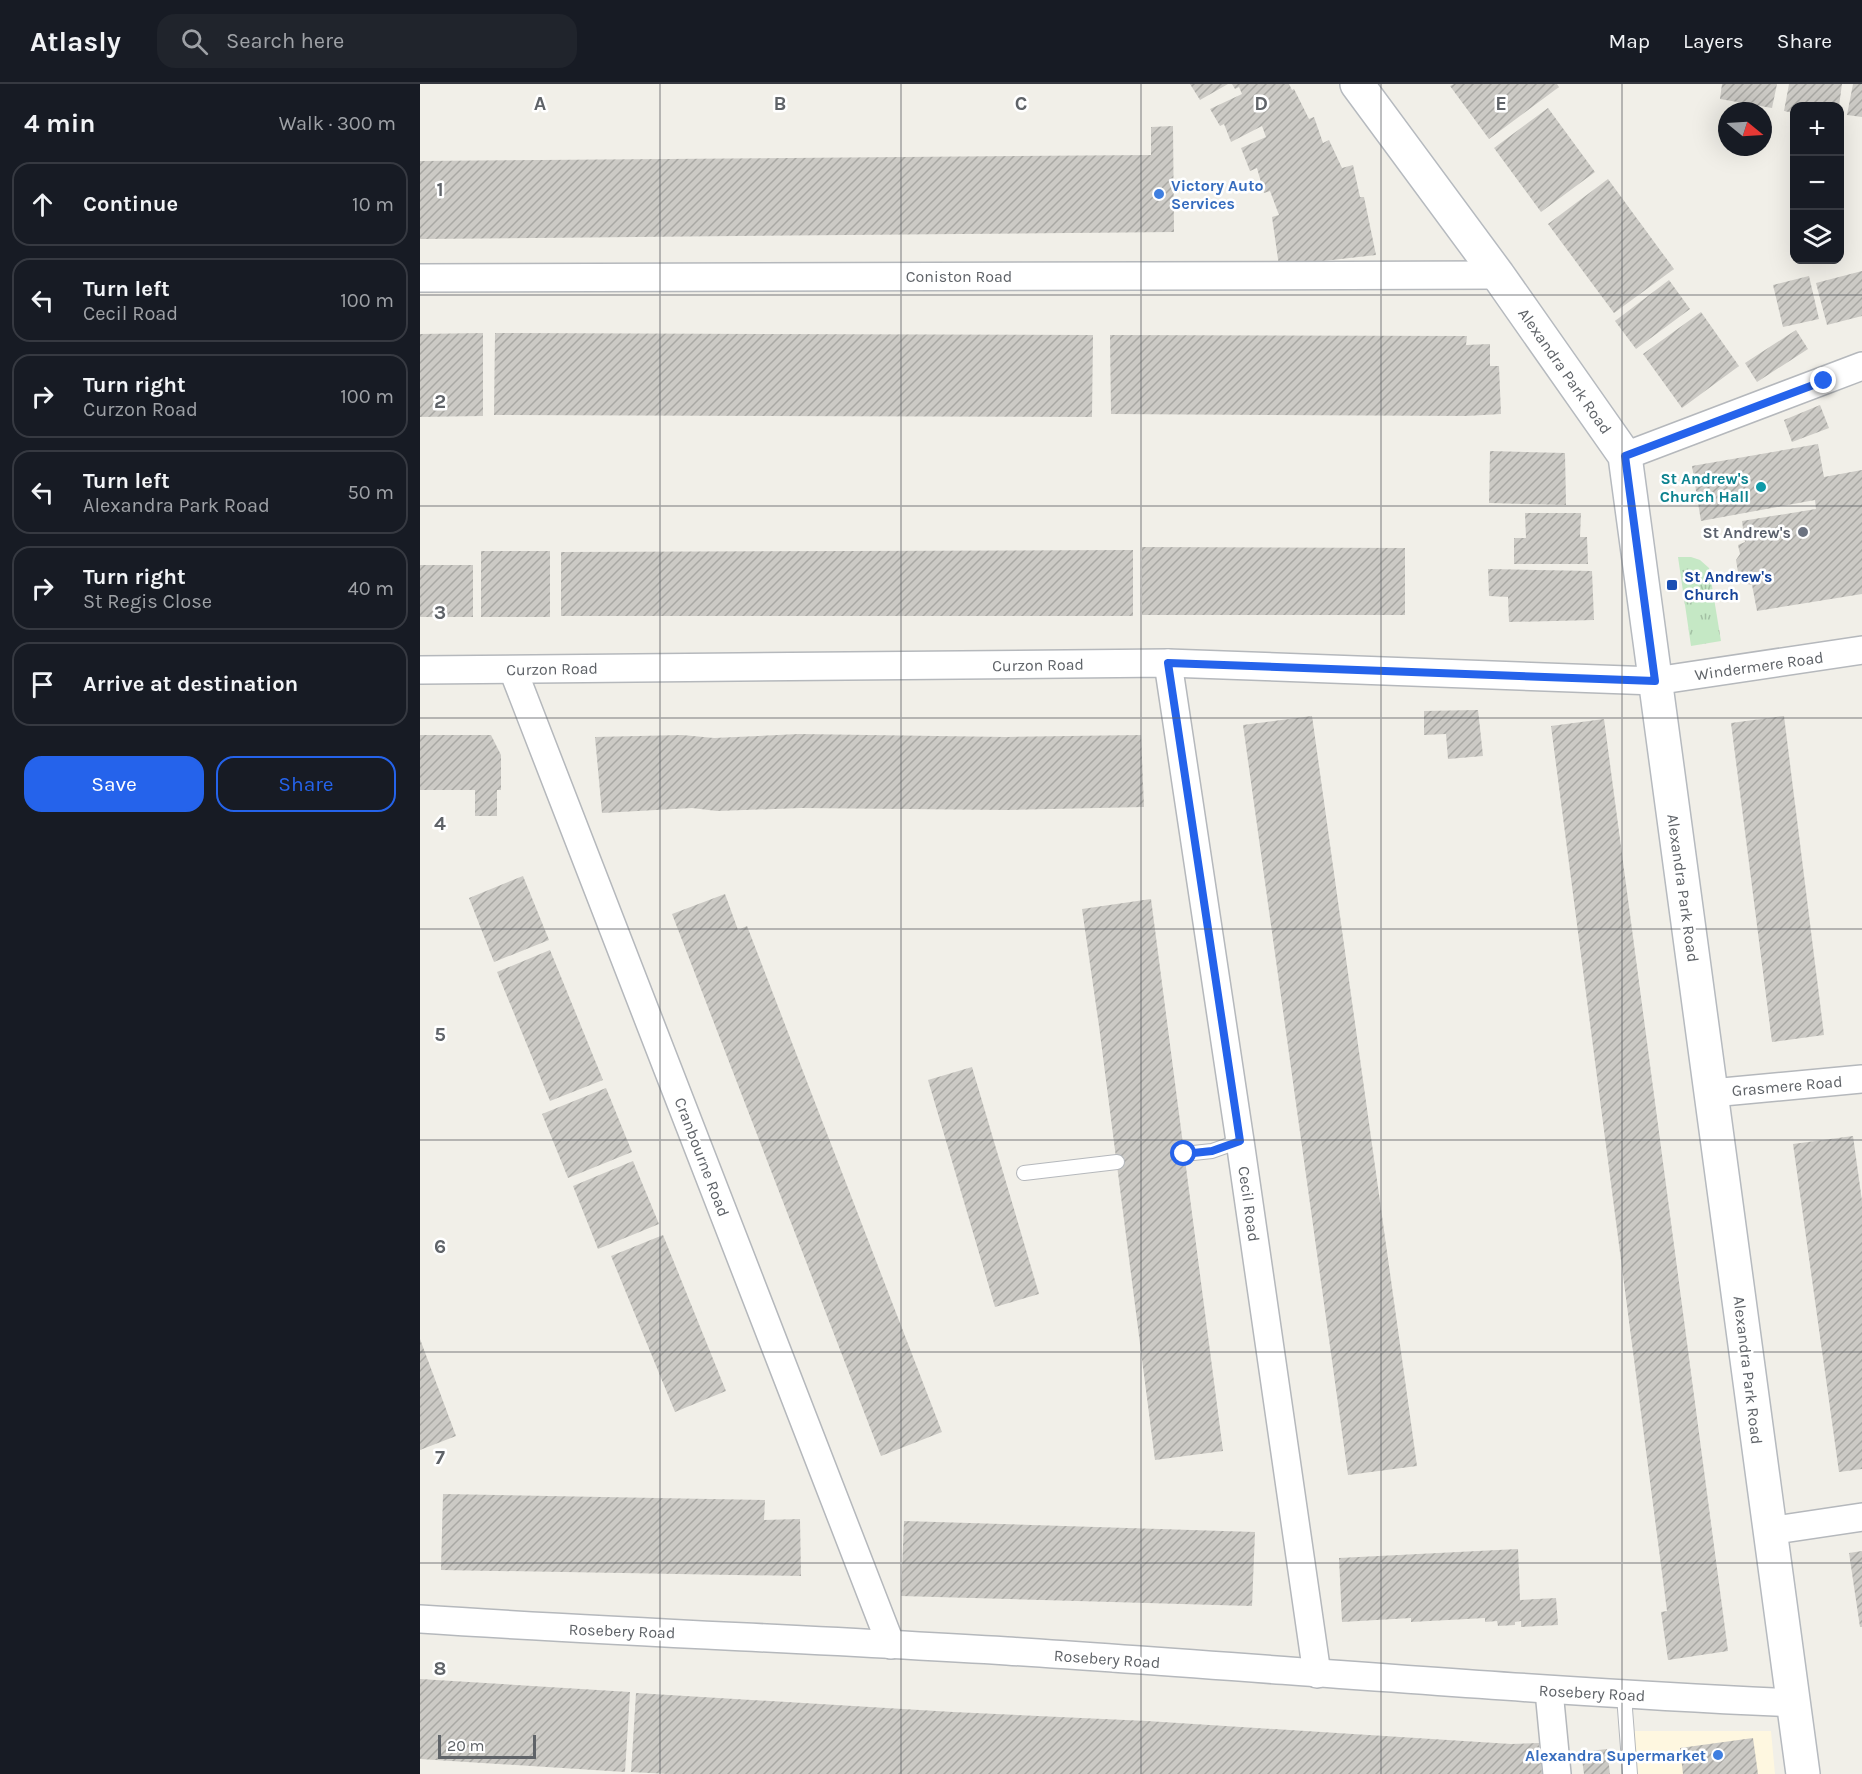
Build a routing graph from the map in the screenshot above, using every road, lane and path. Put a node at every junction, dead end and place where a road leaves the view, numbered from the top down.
1 (1357, 84) edge
2 (1498, 275) junction
3 (420, 278) edge
4 (1862, 366) edge
5 (1625, 456) junction
6 (1862, 650) edge
7 (1168, 663) junction
8 (420, 670) edge
9 (513, 670) junction
10 (1655, 681) junction
11 (1862, 1079) edge
12 (1712, 1093) junction
13 (1240, 1141) junction
14 (1184, 1154) dead end
15 (1117, 1162) dead end
16 (1024, 1173) dead end
17 (1862, 1517) edge
18 (1769, 1531) junction
19 (420, 1619) edge
20 (891, 1645) junction
21 (1317, 1674) junction
22 (1548, 1691) junction
23 (1624, 1695) junction
24 (1794, 1703) junction
25 (1557, 1774) edge
26 (1630, 1774) edge
27 (1803, 1774) edge

1 - 2 main road, Alexandra Park Road
2 - 3 street, Coniston Road
2 - 5 main road, Alexandra Park Road
4 - 5 street
5 - 10 main road, Alexandra Park Road
6 - 10 street, Windermere Road
7 - 9 street, Curzon Road
7 - 10 street, Curzon Road
7 - 13 street, Cecil Road
8 - 9 street, Curzon Road
9 - 20 street, Cranbourne Road
10 - 12 main road, Alexandra Park Road
11 - 12 street, Grasmere Road
12 - 18 main road, Alexandra Park Road
13 - 14 lane
13 - 21 street, Cecil Road
15 - 16 lane
17 - 18 street
18 - 24 main road, Alexandra Park Road
19 - 20 street, Rosebery Road
20 - 21 street, Rosebery Road
21 - 22 street, Rosebery Road
22 - 23 street, Rosebery Road
22 - 25 street
23 - 24 street, Rosebery Road
23 - 26 lane
24 - 27 main road, Alexandra Park Road

